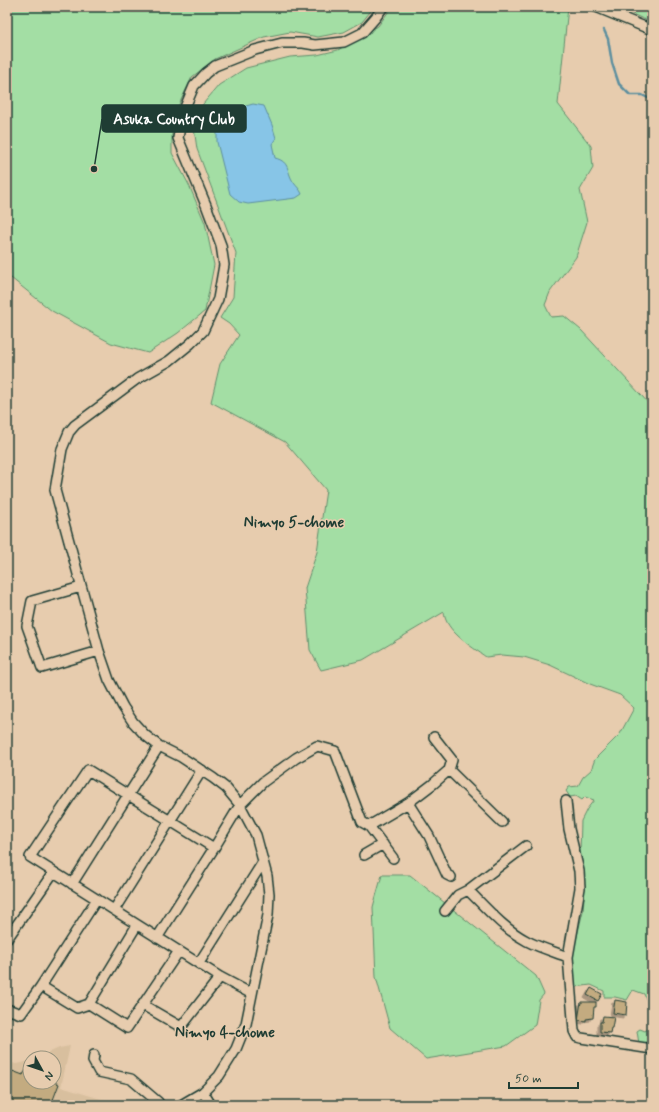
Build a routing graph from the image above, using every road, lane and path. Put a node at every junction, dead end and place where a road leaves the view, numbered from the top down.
1 (383, 7) edge
2 (596, 7) edge
3 (652, 30) edge
4 (81, 587) junction
5 (99, 651) junction
6 (434, 737) dead end
7 (159, 746) junction
8 (202, 770) junction
9 (449, 770) junction
10 (127, 795) junction
11 (566, 801) dead end
12 (408, 803) junction
13 (240, 805) junction
14 (170, 820) junction
15 (502, 822) dead end
16 (369, 826) junction
17 (383, 844) junction
18 (526, 846) dead end
19 (214, 848) junction
20 (364, 855) dead end
21 (393, 858) dead end
22 (263, 862) junction
23 (53, 872) junction
24 (451, 877) dead end
25 (72, 884) junction
26 (468, 890) junction
27 (97, 899) junction
28 (114, 910) junction
29 (444, 911) dead end
30 (137, 925) junction
31 (157, 938) junction
32 (7, 939) edge
33 (179, 951) junction
34 (568, 957) junction
35 (199, 963) junction
36 (220, 977) junction
37 (41, 986) junction
38 (252, 994) junction
39 (89, 1004) junction
40 (143, 1005) junction
41 (7, 1009) edge
42 (652, 1050) edge
43 (94, 1054) dead end
44 (203, 1092) junction
45 (160, 1105) edge
46 (181, 1105) edge
47 (211, 1105) edge

1 - 4 street
2 - 3 street
4 - 5 street
4 - 5 street
5 - 7 street
6 - 9 street
7 - 8 street
7 - 10 street
8 - 13 street
8 - 14 street
9 - 12 street
9 - 15 street
10 - 14 street
10 - 23 street
10 - 25 street
11 - 34 street
12 - 16 street
12 - 24 street
13 - 16 street
13 - 19 street
13 - 22 street
14 - 19 street
14 - 28 street
16 - 17 street
17 - 20 street
17 - 21 street
18 - 26 street
19 - 31 street
22 - 35 street
22 - 38 street
23 - 25 street
23 - 32 street
25 - 27 street
26 - 29 street
26 - 34 street
27 - 28 street
27 - 37 street
28 - 30 street
30 - 31 street
30 - 39 street
31 - 33 street
33 - 35 street
33 - 40 street
34 - 42 street
35 - 36 street
36 - 38 street
36 - 40 street
37 - 39 street
37 - 41 street
38 - 44 street
39 - 40 street
43 - 45 street
44 - 46 street
44 - 47 street

